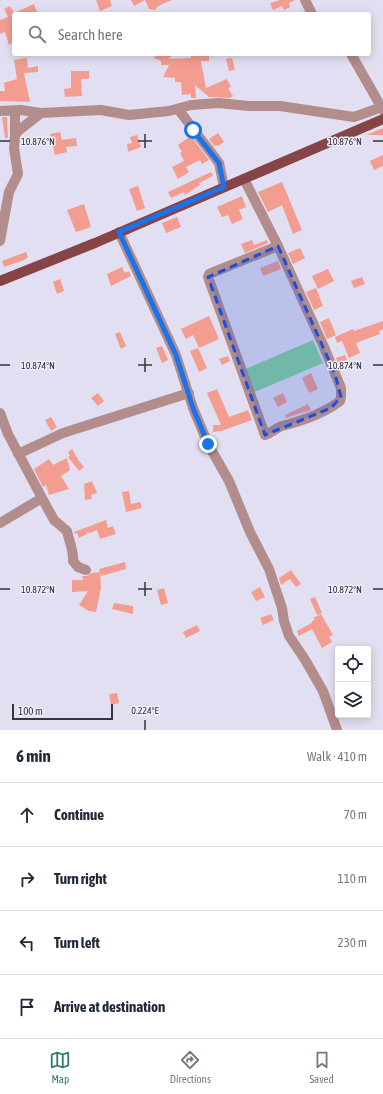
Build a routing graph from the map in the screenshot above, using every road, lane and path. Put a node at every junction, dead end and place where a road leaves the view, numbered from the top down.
1 (305, 0) edge
2 (311, 12) edge
3 (352, 56) edge
4 (382, 104) edge
5 (178, 109) junction
6 (0, 111) edge
7 (15, 111) junction
8 (41, 112) junction
9 (383, 119) edge
10 (15, 136) junction
11 (244, 179) junction
12 (224, 187) junction
13 (119, 232) junction
14 (0, 241) edge
15 (278, 246) junction
16 (0, 281) edge
17 (189, 393) junction
18 (0, 413) edge
19 (18, 454) junction
20 (42, 498) junction
21 (0, 522) edge
22 (86, 570) dead end
23 (337, 730) edge

1 - 2 street
3 - 4 street
4 - 5 street
5 - 8 street
5 - 12 street
6 - 7 street
7 - 8 street
7 - 10 street
8 - 10 street
9 - 11 main road
10 - 14 street
11 - 12 main road
11 - 15 street
12 - 13 main road
13 - 16 main road
13 - 17 street
15 - 15 street
17 - 19 street
17 - 23 street
18 - 19 street
19 - 20 street
20 - 21 street
20 - 22 street

